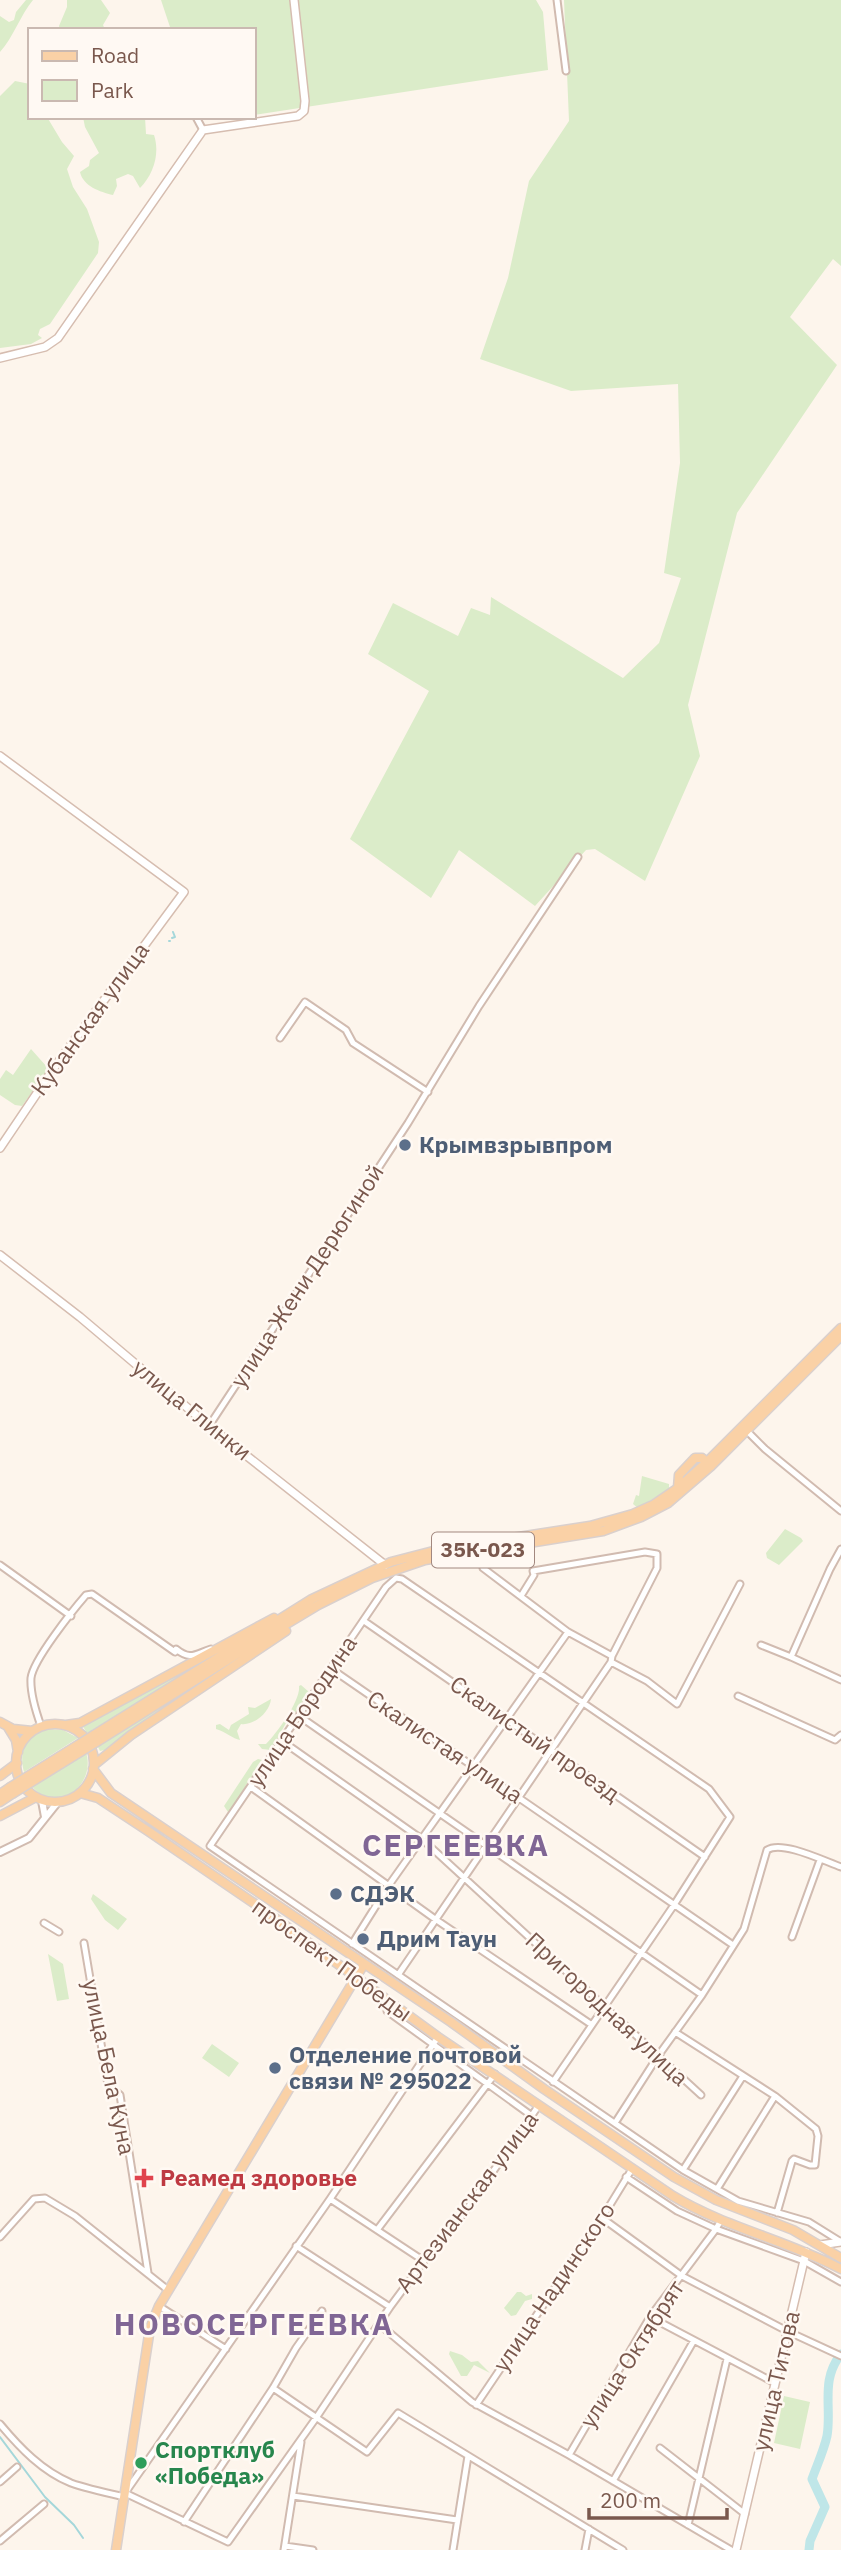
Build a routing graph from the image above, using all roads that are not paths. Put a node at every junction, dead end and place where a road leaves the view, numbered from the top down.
1 (294, 0) edge
2 (557, 0) edge
3 (566, 71) dead end
4 (197, 119) edge
5 (203, 130) junction
6 (0, 358) edge
7 (0, 756) edge
8 (578, 857) dead end
9 (280, 1038) dead end
10 (428, 1092) junction
11 (0, 1148) edge
12 (0, 1255) edge
13 (841, 1328) edge
14 (841, 1336) edge
15 (209, 1426) junction
16 (746, 1430) junction
17 (709, 1464) junction
18 (841, 1511) edge
19 (841, 1549) edge
20 (0, 1565) edge
21 (385, 1565) junction
22 (483, 1569) dead end
23 (740, 1584) dead end
24 (521, 1596) junction
25 (309, 1611) junction
26 (71, 1616) junction
27 (284, 1617) junction
28 (364, 1621) junction
29 (568, 1632) junction
30 (223, 1644) junction
31 (761, 1645) dead end
32 (790, 1657) junction
33 (611, 1659) junction
34 (330, 1668) junction
35 (541, 1672) junction
36 (841, 1680) edge
37 (738, 1696) dead end
38 (583, 1703) junction
39 (299, 1716) junction
40 (506, 1719) junction
41 (4, 1724) edge
42 (66, 1724) junction
43 (41, 1726) junction
44 (32, 1731) junction
45 (841, 1735) edge
46 (96, 1738) junction
47 (282, 1741) junction
48 (550, 1750) junction
49 (18, 1752) junction
50 (17, 1763) junction
51 (473, 1766) junction
52 (93, 1767) junction
53 (0, 1776) edge
54 (251, 1787) junction
55 (10, 1791) junction
56 (80, 1793) junction
57 (0, 1794) edge
58 (519, 1798) junction
59 (39, 1799) junction
60 (0, 1802) edge
61 (57, 1803) junction
62 (441, 1814) junction
63 (0, 1816) edge
64 (45, 1817) junction
65 (423, 1840) junction
66 (487, 1845) junction
67 (0, 1852) edge
68 (705, 1857) junction
69 (820, 1860) junction
70 (841, 1867) edge
71 (466, 1878) junction
72 (389, 1885) junction
73 (295, 1904) junction
74 (674, 1905) junction
75 (289, 1913) junction
76 (435, 1919) junction
77 (44, 1923) dead end
78 (59, 1932) dead end
79 (792, 1937) dead end
80 (84, 1943) dead end
81 (352, 1944) junction
82 (733, 1945) junction
83 (642, 1953) junction
84 (364, 1964) junction
85 (398, 1975) junction
86 (355, 1976) junction
87 (702, 1994) junction
88 (605, 2007) junction
89 (387, 2011) dead end
90 (593, 2025) junction
91 (675, 2032) junction
92 (436, 2041) junction
93 (658, 2056) junction
94 (495, 2074) junction
95 (743, 2076) junction
96 (553, 2082) junction
97 (487, 2084) junction
98 (701, 2095) dead end
99 (775, 2096) junction
100 (540, 2104) junction
101 (531, 2116) junction
102 (615, 2123) junction
103 (628, 2147) junction
104 (620, 2161) junction
105 (682, 2170) junction
106 (629, 2173) junction
107 (717, 2189) junction
108 (330, 2199) junction
109 (777, 2213) junction
110 (602, 2218) junction
111 (720, 2220) junction
112 (716, 2229) junction
113 (377, 2230) junction
114 (0, 2237) edge
115 (841, 2242) edge
116 (820, 2245) junction
117 (296, 2246) junction
118 (805, 2256) junction
119 (840, 2257) edge
120 (424, 2261) junction
121 (841, 2269) edge
122 (148, 2273) junction
123 (682, 2276) junction
124 (841, 2282) edge
125 (168, 2290) junction
126 (159, 2306) junction
127 (390, 2307) junction
128 (322, 2311) dead end
129 (650, 2317) junction
130 (379, 2324) junction
131 (787, 2332) junction
132 (693, 2342) junction
133 (226, 2348) junction
134 (838, 2355) edge
135 (727, 2359) junction
136 (775, 2383) junction
137 (273, 2388) junction
138 (476, 2405) junction
139 (316, 2418) junction
140 (0, 2424) edge
141 (301, 2438) junction
142 (660, 2448) dead end
143 (569, 2455) junction
144 (468, 2456) junction
145 (17, 2468) dead end
146 (699, 2479) junction
147 (613, 2481) junction
148 (0, 2482) edge
149 (125, 2495) junction
150 (293, 2496) junction
151 (44, 2504) dead end
152 (745, 2514) junction
153 (457, 2520) junction
154 (184, 2522) junction
155 (688, 2525) junction
156 (589, 2529) junction
157 (0, 2541) edge
158 (285, 2548) edge
159 (116, 2550) edge
160 (313, 2550) edge
161 (453, 2550) edge
162 (585, 2550) edge
163 (623, 2550) edge
164 (734, 2550) edge

1 - 5 main road
2 - 3 street
4 - 5 street
5 - 6 main road
7 - 11 main road, Кубанская улица
8 - 10 street, улица Жени Дерюгиной
9 - 10 street
10 - 15 street, улица Жени Дерюгиной
12 - 15 main road, улица Глинки
13 - 17 main road, 35К-023
14 - 16 main road, 35К-023
15 - 21 main road, улица Глинки
16 - 17 main road, 35К-023
16 - 18 street
17 - 21 main road, 35К-023
17 - 25 main road, 35К-023
19 - 32 street
20 - 26 street
21 - 27 main road, 35К-023
22 - 24 street
23 - 33 street
24 - 29 street
24 - 33 street
25 - 46 main road, 35К-023
25 - 52 main road
26 - 30 street
26 - 43 street
27 - 30 main road
27 - 46 main road, 35К-023
28 - 34 street, улица Бородина
28 - 35 street, улица Бородина
28 - 40 street, Скалистый проезд
29 - 33 street
29 - 35 street
30 - 42 main road
31 - 32 street
32 - 36 street
33 - 38 street
34 - 39 street, улица Бородина
34 - 51 street, Скалистая улица
35 - 38 street
35 - 40 street
37 - 45 street
38 - 48 street
38 - 68 street
39 - 47 street, улица Бородина
39 - 62 street
40 - 48 street, Скалистый проезд
40 - 51 street
41 - 44 main road
41 - 49 main road
42 - 43 main road
42 - 52 main road
43 - 44 main road
44 - 49 main road
46 - 55 main road, 35К-023, bridge
47 - 54 street, улица Бородина
47 - 65 street, Пригородная улица
48 - 58 street
48 - 68 street, Скалистый проезд
49 - 50 main road
50 - 53 main road
50 - 59 main road
51 - 58 street, Скалистая улица
51 - 62 street
52 - 56 main road
52 - 75 main road, проспект Победы
54 - 72 street
54 - 73 street, улица Бородина
55 - 57 main road, 35К-023
55 - 60 main road, 35К-023
56 - 61 main road
56 - 86 main road, проспект Победы
58 - 66 street
58 - 74 street, Скалистая улица
59 - 61 main road
59 - 63 main road
59 - 64 street
61 - 64 street
62 - 65 street
62 - 66 street
64 - 67 street
65 - 71 street, Пригородная улица
65 - 72 street
66 - 71 street
66 - 83 street
68 - 74 street
69 - 70 street
69 - 79 street
69 - 82 street
71 - 76 street
71 - 88 street, Пригородная улица
72 - 76 street
72 - 81 street
73 - 75 street
73 - 81 street
74 - 82 street, Скалистая улица
74 - 83 street
75 - 84 main road, проспект Победы
76 - 85 street
76 - 90 street
77 - 78 street
80 - 122 street, улица Бела Куна
81 - 85 street
82 - 87 street
83 - 87 street
83 - 88 street
84 - 86 main road
84 - 103 main road, проспект Победы
85 - 96 street
86 - 92 main road, проспект Победы
86 - 125 main road
87 - 91 street
88 - 90 street
88 - 93 street, Пригородная улица
89 - 92 street
90 - 96 street
91 - 93 street
91 - 95 street
92 - 94 main road, проспект Победы
92 - 97 street
92 - 108 street
93 - 98 street, Пригородная улица
93 - 102 street
94 - 97 street
94 - 100 main road, проспект Победы
95 - 99 street
95 - 105 street
96 - 102 street
97 - 101 street
97 - 113 street
99 - 107 street
99 - 109 street
100 - 101 street, Артезианская улица
100 - 104 main road, проспект Победы
101 - 120 street, Артезианская улица
102 - 105 street
103 - 104 main road
103 - 116 main road, проспект Победы
104 - 106 main road, проспект Победы
105 - 107 street
106 - 110 street, улица Надинского
106 - 111 main road, проспект Победы
106 - 112 street
107 - 109 street
108 - 113 street
108 - 117 street
109 - 115 street
110 - 123 street
110 - 138 street, улица Надинского
111 - 112 street, улица Октябрят
111 - 118 main road, проспект Победы
112 - 118 street
112 - 123 street, улица Октябрят
113 - 120 street
114 - 122 street
115 - 116 main road
115 - 119 main road
116 - 119 main road, проспект Победы
117 - 127 street
117 - 133 street
118 - 121 main road, проспект Победы
118 - 124 street
118 - 131 main road, улица Титова
120 - 127 street, Артезианская улица
122 - 125 street
123 - 129 street, улица Октябрят
123 - 131 street
125 - 126 main road
126 - 133 street
126 - 149 main road
127 - 130 street, Артезианская улица
128 - 137 street
129 - 132 street
129 - 143 street, улица Октябрят
130 - 138 street
130 - 139 street, Артезианская улица
131 - 134 street
131 - 136 main road, улица Титова
132 - 135 street
132 - 147 street
133 - 149 street
135 - 136 street
135 - 146 street
136 - 152 main road, улица Титова
137 - 139 street
137 - 154 street
138 - 143 street
139 - 141 street, Артезианская улица
139 - 144 street
140 - 149 street
141 - 150 street
141 - 154 street, Артезианская улица
142 - 146 street
143 - 147 street
144 - 153 street
144 - 156 street
145 - 148 street
146 - 152 street
146 - 155 street
147 - 155 street
149 - 154 street
149 - 159 main road
150 - 153 street
150 - 158 street
151 - 157 street
152 - 164 main road, улица Титова
153 - 161 street
155 - 164 street
156 - 162 street
156 - 163 street
158 - 160 street

